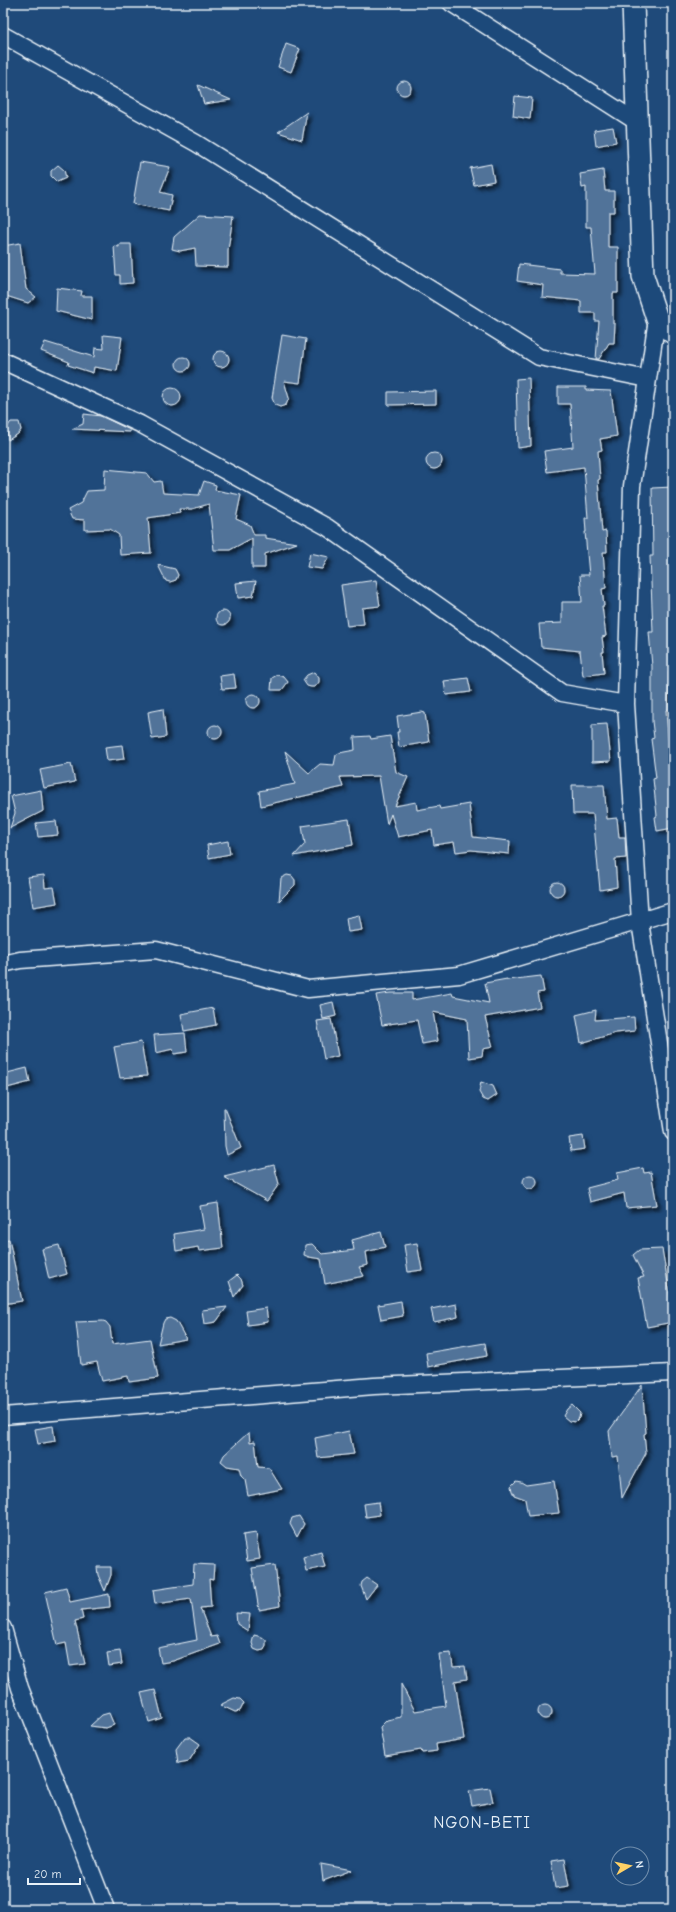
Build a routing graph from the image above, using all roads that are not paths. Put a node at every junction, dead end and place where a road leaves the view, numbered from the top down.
1 (451, 3) edge
2 (633, 3) edge
3 (3, 35) edge
4 (637, 122) junction
5 (657, 319) junction
6 (673, 333) edge
7 (3, 362) edge
8 (648, 379) junction
9 (626, 704) junction
10 (673, 911) edge
11 (640, 922) junction
12 (3, 964) edge
13 (673, 1132) edge
14 (673, 1372) edge
15 (3, 1416) edge
16 (3, 1628) edge
17 (106, 1909) edge

1 - 4 street
2 - 4 street
3 - 8 street
4 - 5 street
5 - 6 street
5 - 8 street
7 - 9 street
8 - 9 street
9 - 11 street
10 - 11 street
11 - 12 street
11 - 13 street
14 - 15 street
16 - 17 street

